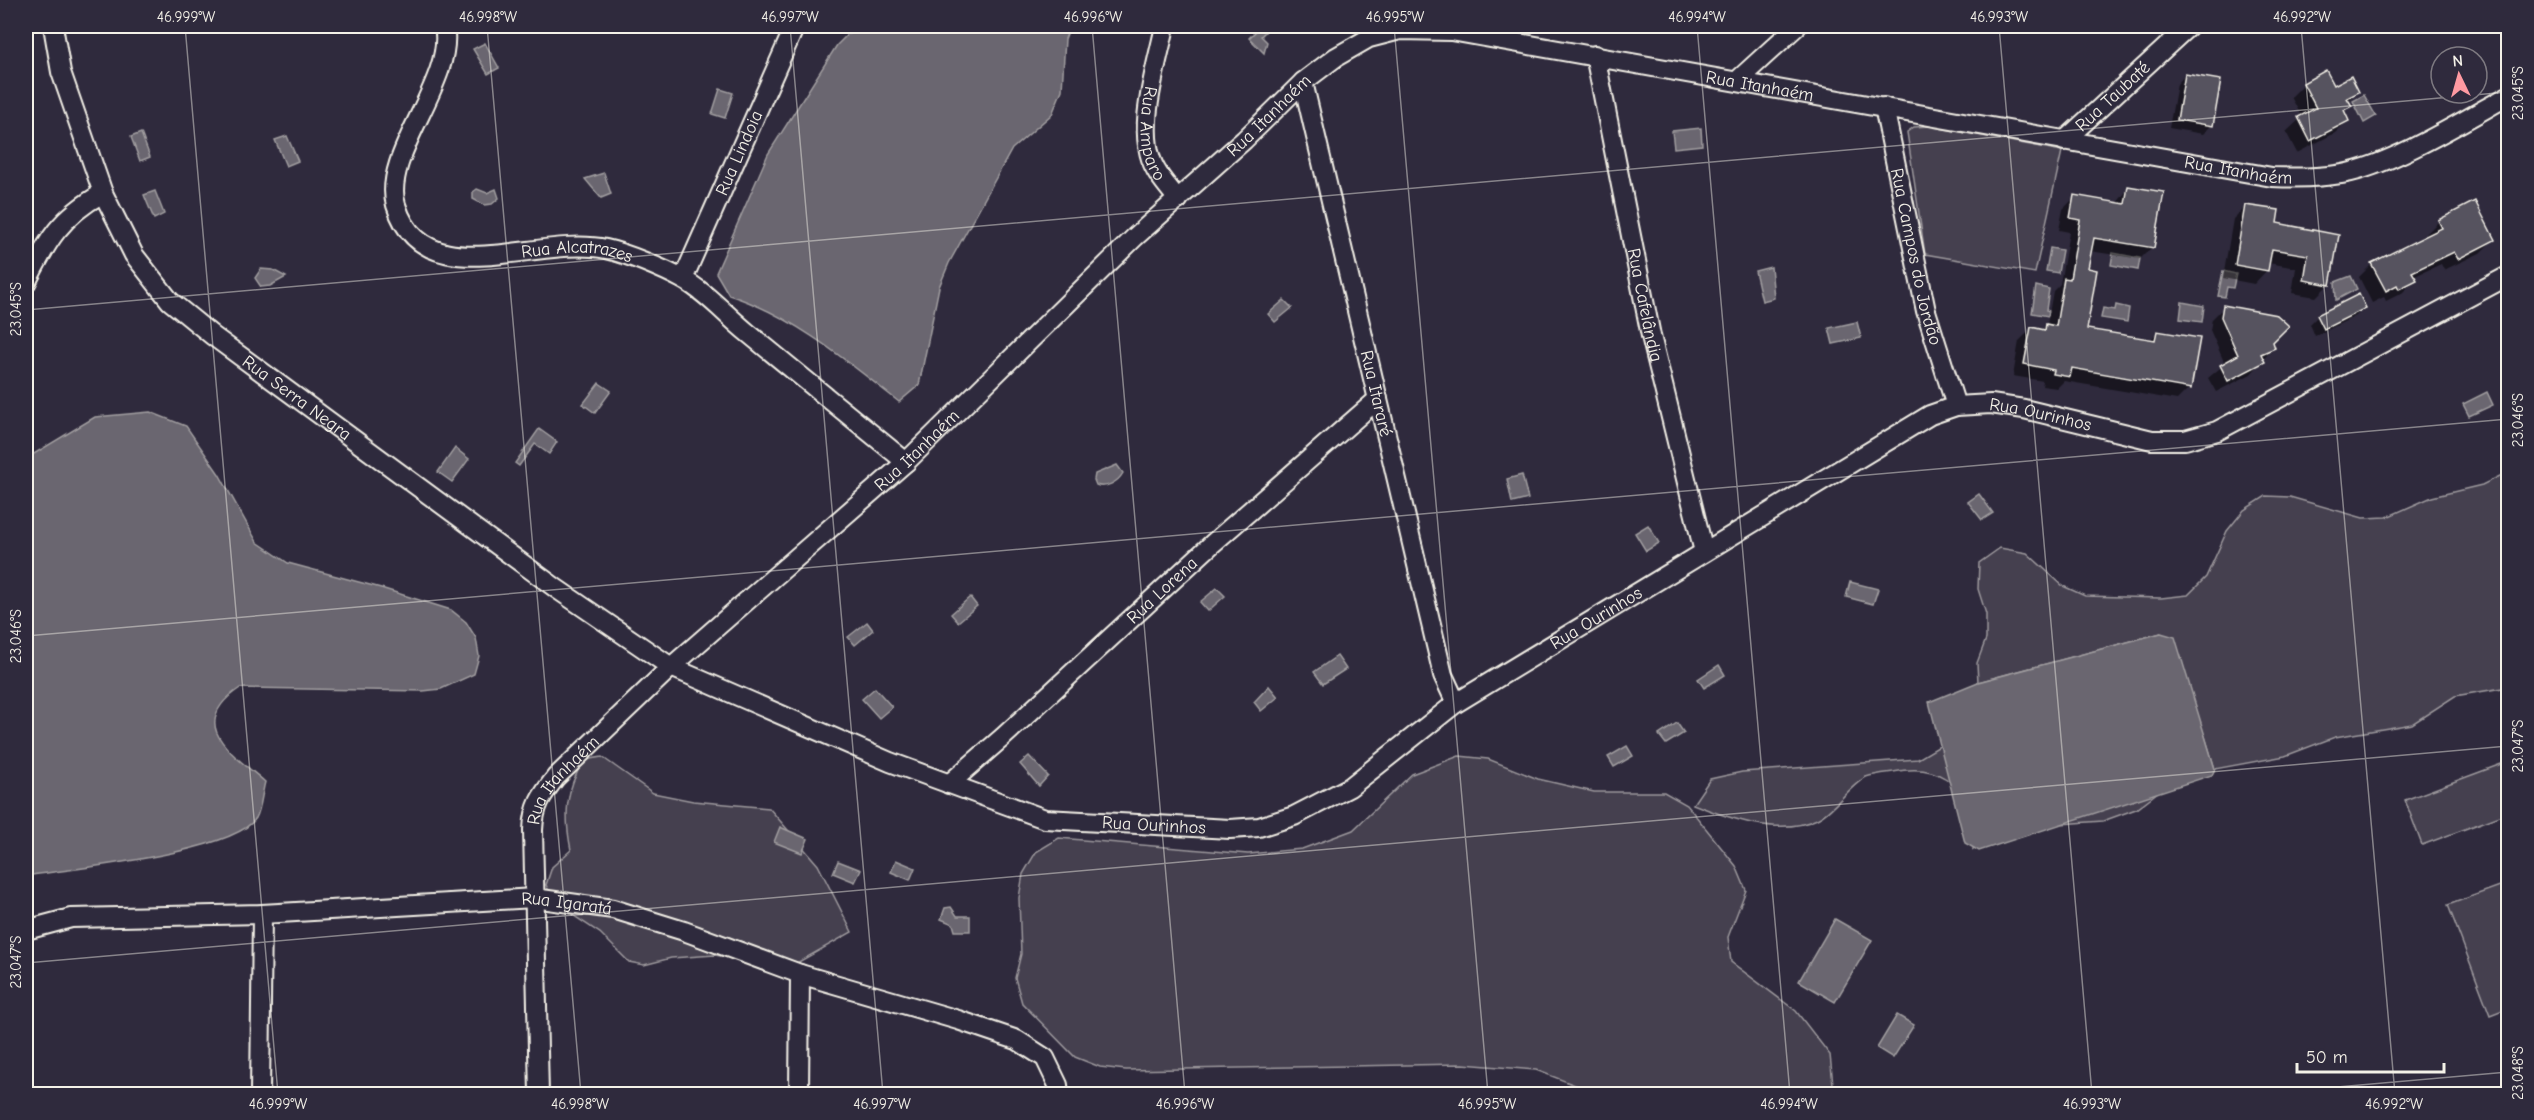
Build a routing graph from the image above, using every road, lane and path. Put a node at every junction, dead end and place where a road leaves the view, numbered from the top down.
1 (53, 26) edge
2 (444, 26) edge
3 (795, 26) edge
4 (1165, 26) edge
5 (1797, 26) edge
6 (2188, 26) edge
7 (1402, 28) edge
8 (1595, 55) junction
9 (1738, 80) junction
10 (1303, 82) junction
11 (2508, 96) edge
12 (1884, 107) junction
13 (2064, 141) junction
14 (103, 193) junction
15 (1178, 200) junction
16 (2508, 276) edge
17 (683, 279) junction
18 (26, 283) edge
19 (1378, 399) junction
20 (1956, 406) junction
21 (906, 462) junction
22 (1704, 552) junction
23 (671, 667) junction
24 (1456, 703) junction
25 (949, 784) junction
26 (534, 898) junction
27 (262, 914) junction
28 (26, 930) edge
29 (800, 974) junction
30 (260, 1095) edge
31 (539, 1095) edge
32 (799, 1095) edge
33 (1059, 1095) edge

1 - 14 street, Rua Serra Negra
2 - 17 street, Rua Alcatrazes
3 - 17 street, Rua Lindoia
4 - 15 street, Rua Amparo
5 - 9 street
6 - 13 street, Rua Taubaté
7 - 8 street, Rua Itanhaém
7 - 10 street, Rua Itanhaém
8 - 9 street, Rua Itanhaém
8 - 22 street, Rua Cafelândia
9 - 12 street, Rua Itanhaém
10 - 15 street, Rua Itanhaém
10 - 19 street, Rua Itararé
11 - 13 street, Rua Itanhaém
12 - 13 street, Rua Itanhaém
12 - 20 street, Rua Campos do Jordão
14 - 18 street
14 - 23 street, Rua Serra Negra
15 - 21 street, Rua Itanhaém
16 - 20 street, Rua Ourinhos
17 - 21 street, Rua Alcatrazes
19 - 24 street, Rua Itararé
19 - 25 street, Rua Lorena
20 - 22 street, Rua Ourinhos
21 - 23 street, Rua Itanhaém
22 - 24 street, Rua Ourinhos
23 - 25 street, Rua Ourinhos
23 - 26 street, Rua Itanhaém
24 - 25 street, Rua Ourinhos
26 - 27 street, Rua Igaratá
26 - 29 street, Rua Igaratá
26 - 31 street, Rua Itanhaém
27 - 28 street, Rua Igaratá
27 - 30 street
29 - 32 street
29 - 33 street, Rua Igaratá

